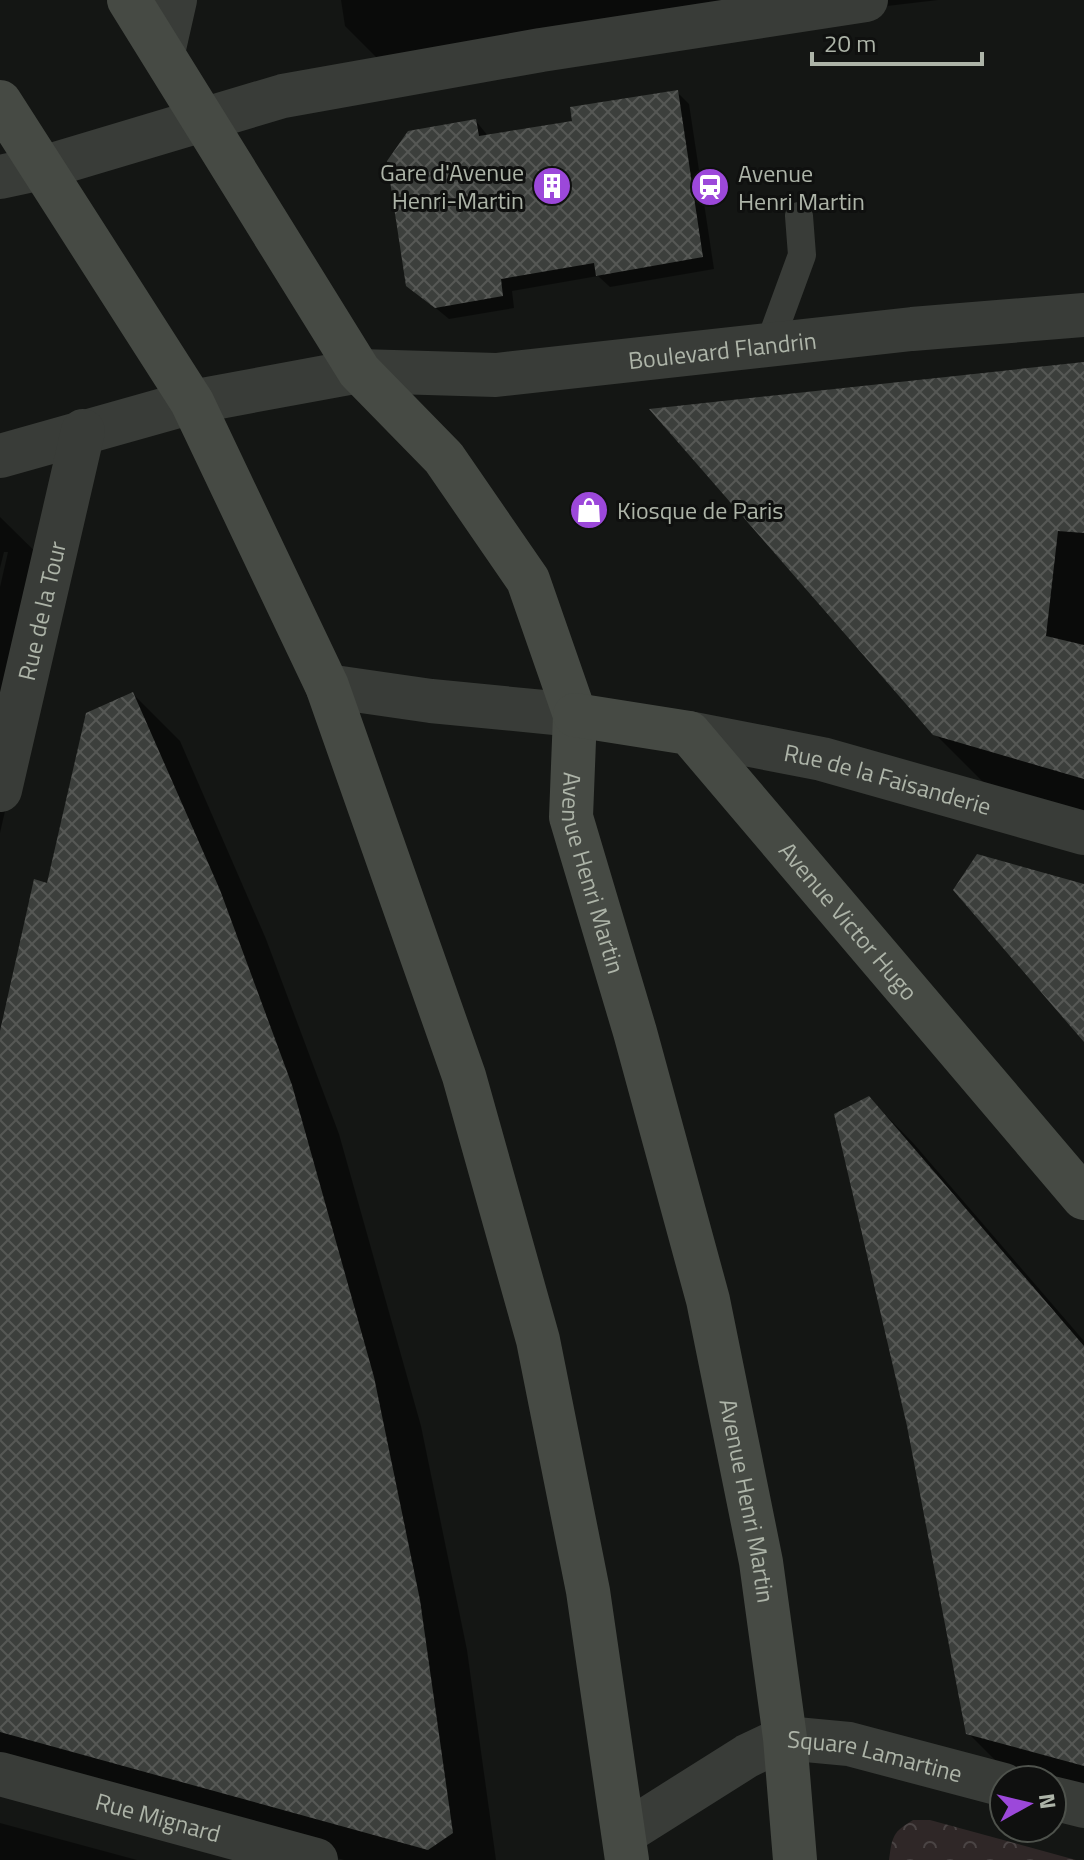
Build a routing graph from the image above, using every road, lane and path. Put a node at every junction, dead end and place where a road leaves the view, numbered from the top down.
1 (129, 0) edge
2 (175, 0) edge
3 (866, 0) edge
4 (163, 53) junction
5 (0, 102) edge
6 (203, 118) junction
7 (42, 168) junction
8 (0, 177) edge
9 (799, 216) dead end
10 (1084, 315) edge
11 (769, 345) junction
12 (359, 371) junction
13 (192, 402) junction
14 (83, 431) junction
15 (0, 456) edge
16 (327, 686) junction
17 (575, 715) junction
18 (689, 733) junction
19 (0, 790) edge
20 (1084, 833) edge
21 (1084, 1198) edge
22 (785, 1738) junction
23 (0, 1774) edge
24 (988, 1781) edge
25 (626, 1846) edge
26 (260, 1853) edge
27 (316, 1860) edge
28 (795, 1860) edge

1 - 4 main road, Avenue Henri Martin
2 - 4 street
3 - 6 street
4 - 6 main road, Avenue Henri Martin
5 - 7 main road
6 - 7 street
6 - 12 main road, Avenue Henri Martin
7 - 8 street
7 - 13 main road
9 - 11 lane
10 - 11 street, Boulevard Flandrin
11 - 12 street, Boulevard Flandrin
12 - 13 street, Boulevard Flandrin
12 - 17 main road, Avenue Henri Martin
13 - 14 street, Boulevard Flandrin
13 - 16 main road
14 - 15 street, Boulevard Flandrin
14 - 19 street, Rue de la Tour
16 - 17 street
16 - 25 main road
17 - 18 main road
17 - 22 main road, Avenue Henri Martin
18 - 20 street, Rue de la Faisanderie
18 - 21 main road, Avenue Victor Hugo
22 - 24 street, Square Lamartine
22 - 25 street, Square Lamartine
22 - 28 main road, Avenue Henri Martin
23 - 26 street, Rue Mignard
26 - 27 street, Rue Mignard

